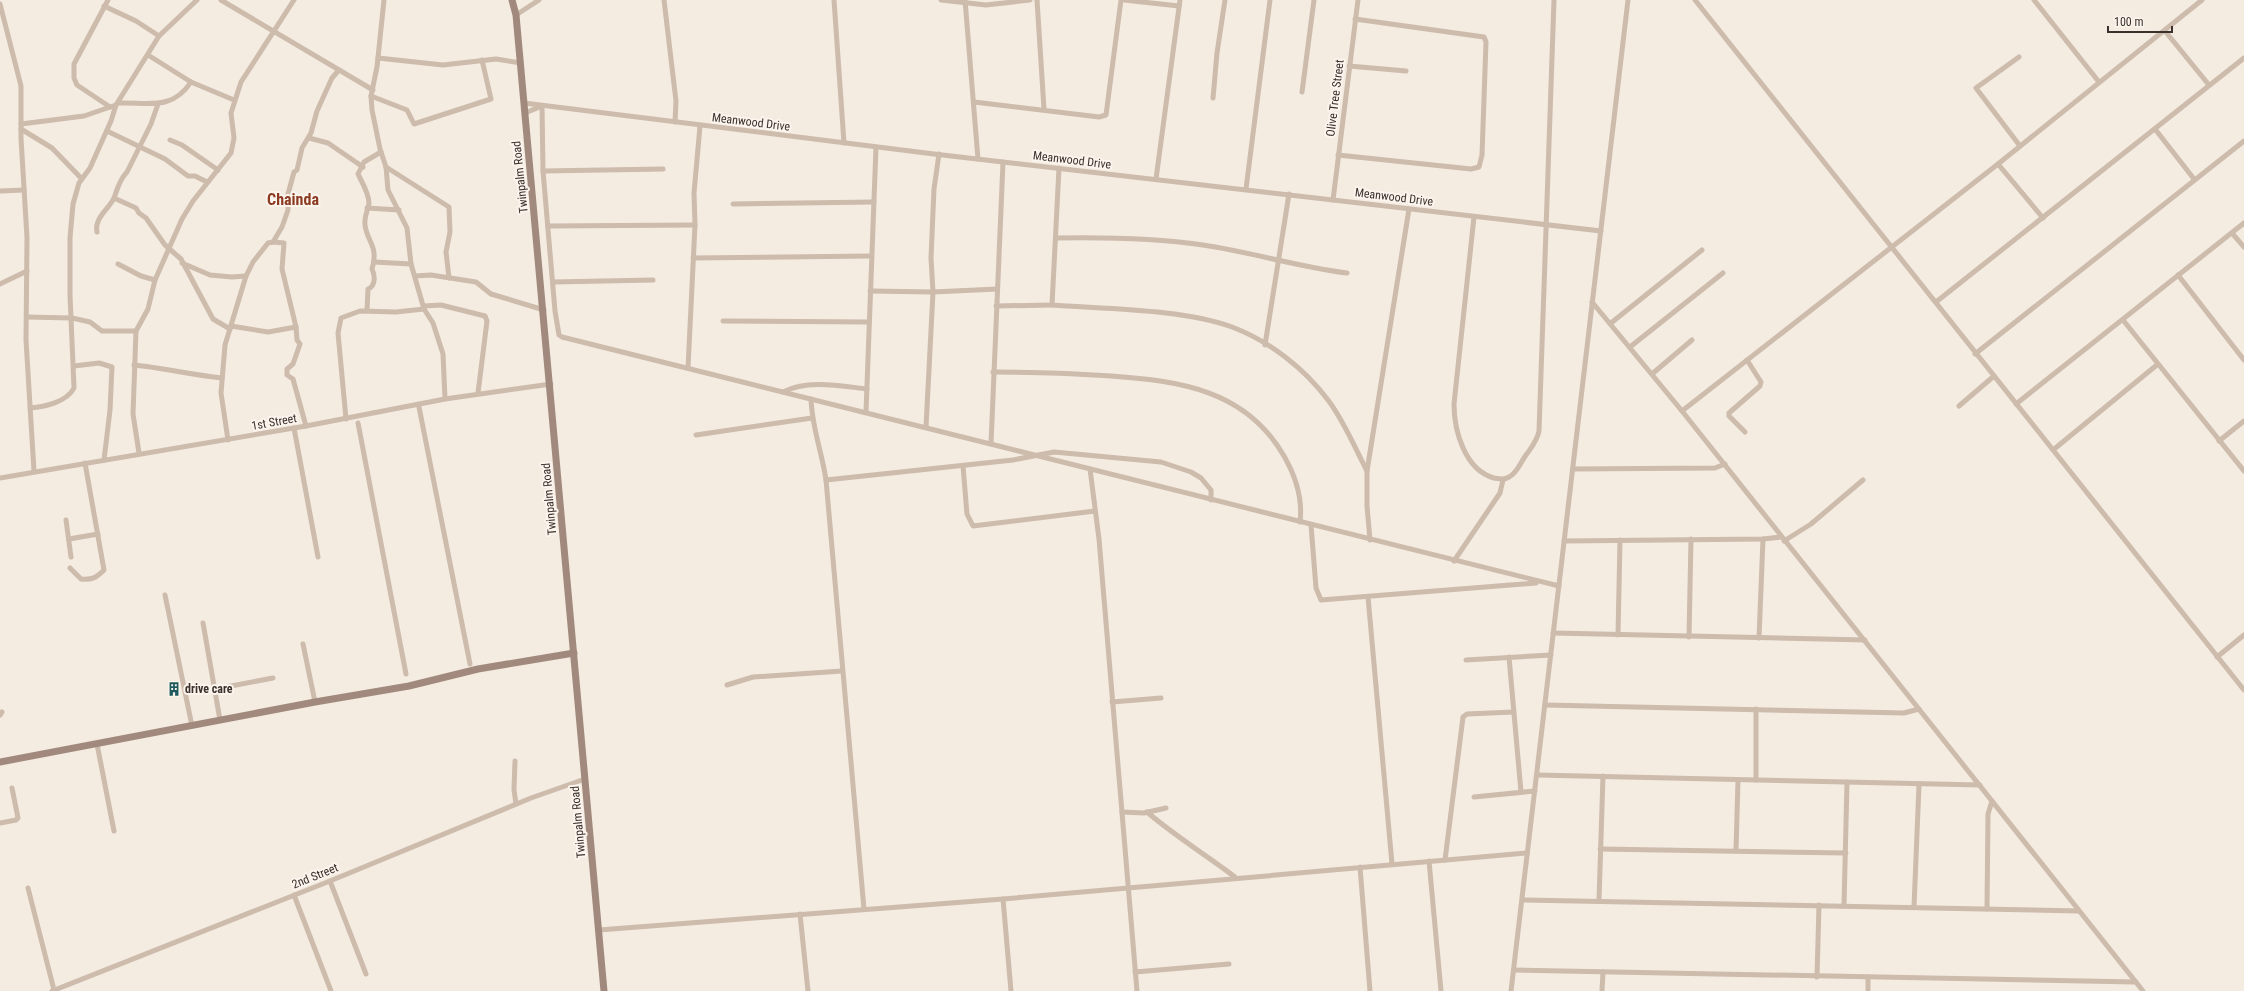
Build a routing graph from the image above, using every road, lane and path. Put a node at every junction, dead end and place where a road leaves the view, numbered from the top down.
1 (108, 0) edge
2 (197, 0) edge
3 (294, 0) edge
4 (384, 0) edge
5 (539, 0) edge
6 (664, 0) edge
7 (834, 0) edge
8 (941, 0) edge
9 (1030, 0) edge
10 (1037, 0) edge
11 (1122, 0) edge
12 (1225, 0) edge
13 (1270, 0) edge
14 (1314, 0) edge
15 (1358, 0) edge
16 (1554, 0) edge
17 (1628, 0) edge
18 (1696, 0) edge
19 (2034, 0) edge
20 (2202, 0) edge
21 (225, 1) edge
22 (965, 1) edge
23 (514, 3) edge
24 (1180, 3) edge
25 (0, 4) edge
26 (104, 6) junction
27 (516, 15) junction
28 (1, 16) edge
29 (1355, 19) junction
30 (274, 30) junction
31 (2165, 31) junction
32 (159, 36) junction
33 (148, 55) junction
34 (2019, 57) dead end
35 (378, 58) junction
36 (2244, 58) edge
37 (482, 60) junction
38 (521, 63) junction
39 (1349, 66) junction
40 (339, 70) junction
41 (1406, 71) dead end
42 (190, 82) junction
43 (2099, 82) junction
44 (2209, 86) junction
45 (373, 90) junction
46 (1302, 92) dead end
47 (371, 96) junction
48 (1213, 98) dead end
49 (234, 100) junction
50 (974, 102) junction
51 (524, 103) junction
52 (117, 104) junction
53 (158, 104) junction
54 (542, 106) junction
55 (110, 107) junction
56 (1044, 109) junction
57 (525, 113) junction
58 (675, 122) junction
59 (700, 126) junction
60 (21, 127) junction
61 (2155, 129) junction
62 (107, 131) junction
63 (309, 138) junction
64 (170, 140) dead end
65 (2244, 141) edge
66 (844, 143) junction
67 (139, 146) junction
68 (2020, 146) junction
69 (876, 147) junction
70 (381, 152) junction
71 (939, 154) junction
72 (1338, 155) junction
73 (978, 159) junction
74 (1003, 162) junction
75 (1998, 164) junction
76 (363, 167) junction
77 (386, 167) junction
78 (1059, 168) junction
79 (218, 170) junction
80 (663, 170) dead end
81 (543, 171) junction
82 (82, 179) junction
83 (1156, 179) junction
84 (2194, 179) junction
85 (207, 182) junction
86 (1246, 189) junction
87 (24, 190) junction
88 (0, 191) edge
89 (1289, 194) junction
90 (114, 198) junction
91 (1333, 200) junction
92 (874, 202) junction
93 (733, 204) dead end
94 (367, 208) junction
95 (1409, 209) junction
96 (399, 210) junction
97 (1474, 216) junction
98 (2043, 218) junction
99 (2244, 223) edge
100 (1545, 224) junction
101 (695, 225) junction
102 (548, 226) junction
103 (1601, 231) junction
104 (97, 232) dead end
105 (2232, 233) junction
106 (1056, 238) junction
107 (273, 242) junction
108 (1891, 246) junction
109 (2244, 247) edge
110 (169, 250) junction
111 (1702, 250) dead end
112 (871, 256) junction
113 (694, 258) junction
114 (1279, 260) junction
115 (374, 262) junction
116 (182, 263) junction
117 (118, 264) dead end
118 (411, 264) junction
119 (27, 271) junction
120 (1347, 273) dead end
121 (1723, 273) dead end
122 (2178, 275) junction
123 (246, 276) junction
124 (415, 276) junction
125 (449, 278) junction
126 (155, 280) junction
127 (653, 280) dead end
128 (553, 282) junction
129 (0, 284) edge
130 (997, 289) junction
131 (870, 291) junction
132 (933, 292) junction
133 (1592, 302) junction
134 (1936, 302) junction
135 (1052, 305) junction
136 (996, 306) junction
137 (424, 308) junction
138 (367, 310) junction
139 (544, 310) junction
140 (26, 317) junction
141 (72, 318) junction
142 (2123, 320) junction
143 (723, 321) dead end
144 (869, 322) junction
145 (1611, 323) junction
146 (296, 327) junction
147 (231, 328) junction
148 (136, 331) junction
149 (1692, 340) dead end
150 (1265, 345) junction
151 (1630, 347) junction
152 (1975, 354) junction
153 (1747, 360) junction
154 (2244, 360) edge
155 (2158, 364) junction
156 (134, 365) junction
157 (74, 366) junction
158 (688, 368) junction
159 (993, 372) junction
160 (1652, 374) junction
161 (1994, 376) junction
162 (222, 378) junction
163 (551, 384) junction
164 (866, 389) junction
165 (784, 392) junction
166 (478, 394) junction
167 (445, 399) junction
168 (812, 399) junction
169 (2016, 404) junction
170 (1959, 406) dead end
171 (420, 407) dead end
172 (30, 408) junction
173 (1682, 411) junction
174 (866, 412) junction
175 (812, 418) junction
176 (346, 419) junction
177 (2244, 421) edge
178 (358, 424) dead end
179 (306, 426) junction
180 (926, 427) junction
181 (294, 428) junction
182 (1744, 432) dead end
183 (696, 435) dead end
184 (228, 440) junction
185 (2219, 441) junction
186 (991, 444) junction
187 (2053, 450) junction
188 (139, 454) junction
189 (1034, 456) junction
190 (104, 460) junction
191 (86, 463) junction
192 (1725, 464) junction
193 (963, 466) junction
194 (1090, 469) junction
195 (1573, 469) junction
196 (34, 471) junction
197 (2244, 471) edge
198 (1367, 472) junction
199 (0, 478) edge
200 (826, 480) junction
201 (1503, 480) junction
202 (1863, 480) dead end
203 (1211, 500) junction
204 (1095, 511) junction
205 (66, 520) dead end
206 (1300, 522) junction
207 (1311, 525) junction
208 (98, 534) junction
209 (1763, 538) junction
210 (69, 539) junction
211 (1691, 539) junction
212 (1782, 539) junction
213 (1370, 540) junction
214 (1620, 540) junction
215 (1564, 541) junction
216 (71, 557) dead end
217 (318, 557) dead end
218 (1454, 561) junction
219 (70, 568) dead end
220 (1542, 583) junction
221 (1559, 586) junction
222 (165, 595) dead end
223 (1368, 597) junction
224 (203, 623) dead end
225 (1553, 633) junction
226 (1618, 635) junction
227 (2244, 635) edge
228 (1689, 637) junction
229 (1760, 638) junction
230 (1865, 640) junction
231 (303, 644) dead end
232 (574, 654) junction
233 (1551, 655) junction
234 (1509, 657) junction
235 (2217, 657) junction
236 (1466, 660) dead end
237 (470, 664) dead end
238 (842, 671) junction
239 (406, 674) dead end
240 (273, 678) dead end
241 (727, 685) dead end
242 (215, 689) junction
243 (2244, 690) edge
244 (1161, 698) dead end
245 (315, 702) junction
246 (1112, 702) junction
247 (1545, 705) junction
248 (1919, 708) junction
249 (1756, 709) junction
250 (1514, 712) junction
251 (220, 720) junction
252 (192, 726) junction
253 (97, 744) junction
254 (515, 761) dead end
255 (0, 762) edge
256 (1537, 775) junction
257 (1603, 776) junction
258 (585, 779) junction
259 (1738, 780) junction
260 (1756, 780) junction
261 (1847, 782) junction
262 (1919, 785) junction
263 (1980, 786) junction
264 (12, 788) dead end
265 (1535, 791) junction
266 (1521, 792) junction
267 (1474, 797) dead end
268 (1992, 801) junction
269 (516, 804) junction
270 (1166, 808) dead end
271 (1122, 812) junction
272 (1147, 812) junction
273 (0, 823) edge
274 (114, 831) dead end
275 (1600, 848) junction
276 (1736, 850) junction
277 (1527, 852) junction
278 (1846, 853) junction
279 (1444, 860) junction
280 (1429, 861) junction
281 (1392, 864) junction
282 (1360, 867) junction
283 (1235, 878) junction
284 (330, 881) junction
285 (1128, 887) junction
286 (28, 888) dead end
287 (294, 895) junction
288 (1003, 899) junction
289 (1522, 900) junction
290 (1599, 900) junction
291 (1819, 905) junction
292 (1844, 906) junction
293 (1914, 907) junction
294 (864, 909) junction
295 (1988, 909) junction
296 (2080, 911) junction
297 (800, 914) junction
298 (599, 930) junction
299 (1229, 964) dead end
300 (1514, 970) junction
301 (1136, 972) junction
302 (1603, 972) junction
303 (366, 974) dead end
304 (1816, 977) junction
305 (1868, 977) junction
306 (2136, 982) junction
307 (53, 991) edge
308 (331, 991) edge
309 (604, 991) edge
310 (808, 991) edge
311 (1011, 991) edge
312 (1137, 991) edge
313 (1370, 991) edge
314 (1441, 991) edge
315 (1511, 991) edge
316 (1602, 991) edge
317 (1868, 991) edge
318 (2143, 991) edge

1 - 26 street
2 - 32 street
3 - 30 street
4 - 35 street
5 - 27 street
6 - 58 street
7 - 66 street
8 - 22 street
9 - 22 street
10 - 56 street
11 - 24 street
11 - 56 street
12 - 48 street
13 - 86 street
14 - 46 street
15 - 29 street, Olive Tree Street
16 - 100 street
17 - 103 street
18 - 108 street
19 - 43 street
20 - 31 street
21 - 30 street
22 - 50 street
23 - 27 main road, Twinpalm Road
24 - 83 street
25 - 28 street
26 - 32 street
26 - 55 street
27 - 38 main road, Twinpalm Road
28 - 60 street
29 - 39 street, Olive Tree Street
29 - 72 street
30 - 40 street
30 - 49 street
31 - 43 street
31 - 44 street
32 - 33 street
33 - 42 street
33 - 52 street
34 - 68 street
35 - 37 street
35 - 45 street
36 - 44 street
37 - 38 street
37 - 47 street
38 - 51 main road, Twinpalm Road
39 - 41 street
39 - 72 street, Olive Tree Street
40 - 45 street
40 - 63 street
42 - 49 street
42 - 53 street
43 - 68 street
44 - 61 street
45 - 47 street
47 - 70 street
49 - 79 street
50 - 56 street
50 - 73 street
51 - 54 street, Meanwood Drive
51 - 57 main road, Twinpalm Road
52 - 53 street
52 - 55 street
52 - 62 street
53 - 67 street
54 - 57 street
54 - 58 street, Meanwood Drive
54 - 81 street
55 - 60 street
57 - 139 main road, Twinpalm Road
58 - 59 street, Meanwood Drive
59 - 66 street, Meanwood Drive
59 - 101 street
60 - 82 street
60 - 87 street
61 - 84 street
61 - 98 street
62 - 67 street
62 - 82 street
63 - 76 street
63 - 107 street
64 - 79 street
65 - 84 street
66 - 69 street, Meanwood Drive
67 - 85 street
67 - 90 street
68 - 75 street
69 - 71 street, Meanwood Drive
69 - 92 street
70 - 76 street
70 - 77 street
71 - 73 street, Meanwood Drive
71 - 132 street
72 - 91 street, Olive Tree Street
73 - 74 street, Meanwood Drive
74 - 78 street, Meanwood Drive
74 - 130 street
75 - 98 street
75 - 108 street
76 - 94 street
77 - 96 street
77 - 125 street
78 - 83 street, Meanwood Drive
78 - 106 street
79 - 85 street
80 - 81 street
81 - 102 street
82 - 141 street
83 - 86 street, Meanwood Drive
84 - 152 street
85 - 110 street
86 - 89 street, Meanwood Drive
87 - 88 street
87 - 119 street
89 - 91 street, Meanwood Drive
89 - 114 street
90 - 104 street
90 - 110 street
91 - 95 street, Meanwood Drive
92 - 93 street
92 - 112 street
94 - 96 street
94 - 115 street
95 - 97 street, Meanwood Drive
95 - 198 street
96 - 118 street
97 - 100 street, Meanwood Drive
97 - 201 street
98 - 134 street
99 - 105 street
100 - 103 street, Meanwood Drive
100 - 201 street
101 - 102 street
101 - 113 street
102 - 128 street
103 - 133 street
105 - 109 street
105 - 122 street
106 - 114 street
106 - 135 street
107 - 123 street
107 - 146 street
108 - 134 street
108 - 153 street
110 - 116 street
110 - 126 street
111 - 145 street
112 - 113 street
112 - 131 street
113 - 158 street
114 - 120 street
114 - 150 street
115 - 118 street
115 - 138 street
116 - 123 street
116 - 147 street
117 - 126 street
118 - 124 street
119 - 129 street
119 - 140 street
121 - 151 street
122 - 142 street
122 - 154 street
123 - 147 street
124 - 125 street
124 - 137 street
125 - 139 street
126 - 148 street
127 - 128 street
128 - 158 street
130 - 132 street
130 - 136 street
131 - 132 street
131 - 144 street
132 - 180 street
133 - 145 street
133 - 195 street
134 - 152 street
135 - 136 street
135 - 150 street
136 - 159 street
137 - 138 street
137 - 166 street
137 - 167 street
138 - 176 street
139 - 163 main road, Twinpalm Road
140 - 141 street
140 - 172 street
141 - 148 street
141 - 157 street
142 - 155 street
142 - 169 street
143 - 144 street
144 - 164 street
145 - 151 street
146 - 147 street
146 - 179 street
147 - 162 street
148 - 156 street
149 - 160 street
150 - 198 street
151 - 160 street
152 - 161 street
153 - 173 street
153 - 182 street
155 - 185 street
155 - 187 street
156 - 162 street
156 - 188 street
157 - 172 street
157 - 190 street
158 - 165 street
159 - 186 street
159 - 206 street
160 - 173 street
161 - 169 street
161 - 170 street
162 - 184 street
163 - 166 street, 1st Street
163 - 232 main road, Twinpalm Road
164 - 165 street
164 - 174 street
165 - 168 street
166 - 167 street, 1st Street
167 - 176 street, 1st Street
168 - 174 street
168 - 175 street
169 - 187 street
171 - 237 street
172 - 196 street
173 - 192 street
174 - 180 street
175 - 183 street
175 - 200 street
176 - 179 street, 1st Street
177 - 185 street
178 - 239 street
179 - 181 street, 1st Street
180 - 186 street
181 - 184 street, 1st Street
181 - 217 street
184 - 188 street, 1st Street
185 - 197 street
186 - 189 street
187 - 235 street
188 - 190 street, 1st Street
189 - 193 street
189 - 194 street
189 - 203 street
190 - 191 street, 1st Street
191 - 196 street, 1st Street
191 - 208 street
192 - 195 street
192 - 212 street
193 - 200 street
193 - 204 street
194 - 203 street
194 - 204 street
195 - 215 street
196 - 199 street, 1st Street
198 - 213 street
200 - 238 street
201 - 218 street
202 - 212 street
203 - 206 street
204 - 246 street
205 - 210 street
206 - 207 street
207 - 213 street
207 - 223 street
208 - 210 street
208 - 219 street
209 - 211 street
209 - 212 street
209 - 229 street
210 - 216 street
211 - 214 street
211 - 228 street
212 - 230 street
213 - 218 street
214 - 215 street
214 - 226 street
215 - 221 street
218 - 220 street
220 - 221 street
220 - 223 street
221 - 225 street
222 - 252 street
223 - 281 street
224 - 242 street
225 - 226 street
225 - 233 street
226 - 228 street
227 - 235 street
228 - 229 street
229 - 230 street
230 - 248 street
231 - 245 street
232 - 245 main road
232 - 258 main road, Twinpalm Road
233 - 234 street
233 - 247 street
234 - 236 street
234 - 250 street
235 - 243 street
238 - 241 street
238 - 294 street
240 - 242 street
242 - 251 street
244 - 246 street
245 - 251 main road
246 - 271 street
247 - 249 street
247 - 256 street
248 - 249 street
248 - 263 street
249 - 260 street
250 - 266 street
250 - 279 street
251 - 252 main road
252 - 253 main road
253 - 255 main road
253 - 274 street
254 - 269 street
256 - 257 street
256 - 265 street
257 - 259 street
257 - 275 street
258 - 269 street, 2nd Street
258 - 298 main road, Twinpalm Road
259 - 260 street
259 - 276 street
260 - 261 street
261 - 262 street
261 - 278 street
262 - 263 street
262 - 293 street
263 - 268 street
264 - 273 street
265 - 266 street
265 - 277 street
266 - 267 street
268 - 295 street
268 - 296 street
269 - 284 street, 2nd Street
270 - 272 street
271 - 272 street
271 - 285 street
272 - 283 street
275 - 276 street
275 - 290 street
276 - 278 street
277 - 279 street
277 - 289 street
278 - 292 street
279 - 280 street
280 - 281 street
280 - 314 street
281 - 282 street
282 - 283 street
282 - 313 street
283 - 285 street
284 - 287 street, 2nd Street
284 - 303 street
285 - 288 street
285 - 301 street
286 - 307 street
287 - 307 street, 2nd Street
287 - 308 street
288 - 294 street
288 - 311 street
289 - 290 street
289 - 300 street
290 - 291 street
291 - 292 street
291 - 304 street
292 - 293 street
293 - 295 street
294 - 297 street
295 - 296 street
296 - 306 street
297 - 298 street
297 - 310 street
298 - 309 main road, Twinpalm Road
299 - 301 street
300 - 302 street
300 - 315 street
301 - 312 street
302 - 304 street
302 - 316 street
304 - 305 street
305 - 306 street
305 - 317 street
306 - 318 street

